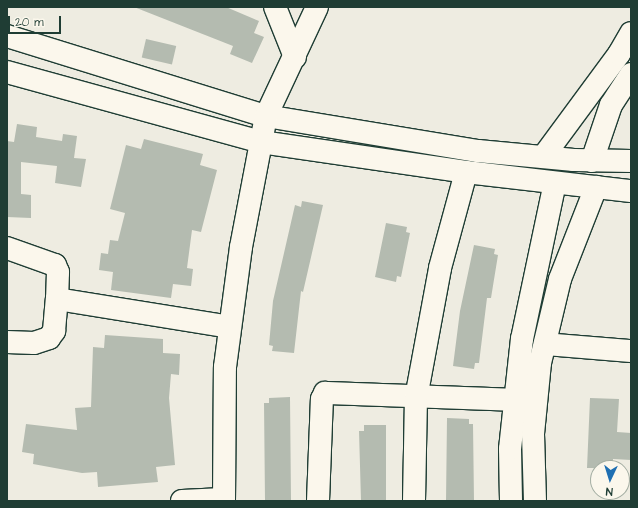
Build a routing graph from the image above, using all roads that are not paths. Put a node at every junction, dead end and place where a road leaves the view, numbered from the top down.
1 (275, 7) edge
2 (317, 7) edge
3 (631, 33) edge
4 (7, 36) edge
5 (295, 57) junction
6 (7, 72) edge
7 (631, 74) edge
8 (266, 116) junction
9 (261, 142) junction
10 (543, 157) junction
11 (592, 161) junction
12 (631, 161) edge
13 (466, 172) junction
14 (555, 182) junction
15 (596, 186) junction
16 (631, 191) edge
17 (7, 248) edge
18 (57, 299) junction
19 (230, 327) junction
20 (7, 342) edge
21 (545, 344) junction
22 (631, 351) edge
23 (416, 398) junction
24 (514, 400) junction
25 (224, 500) edge
26 (182, 501) edge
27 (318, 501) edge
28 (414, 501) edge
29 (511, 501) edge
30 (535, 501) edge

1 - 5 street
2 - 5 street
3 - 10 street
4 - 8 street
5 - 8 street
6 - 9 street
7 - 11 street
8 - 9 street
8 - 10 street
9 - 13 street
9 - 19 street
10 - 11 street
11 - 12 street
13 - 14 street
13 - 23 street
14 - 15 street
14 - 24 street
15 - 16 street
15 - 21 street
17 - 18 street
18 - 19 street
18 - 20 street
19 - 25 street
21 - 22 street
21 - 30 street
23 - 24 street
23 - 27 street
23 - 28 street
24 - 29 street
25 - 26 street

